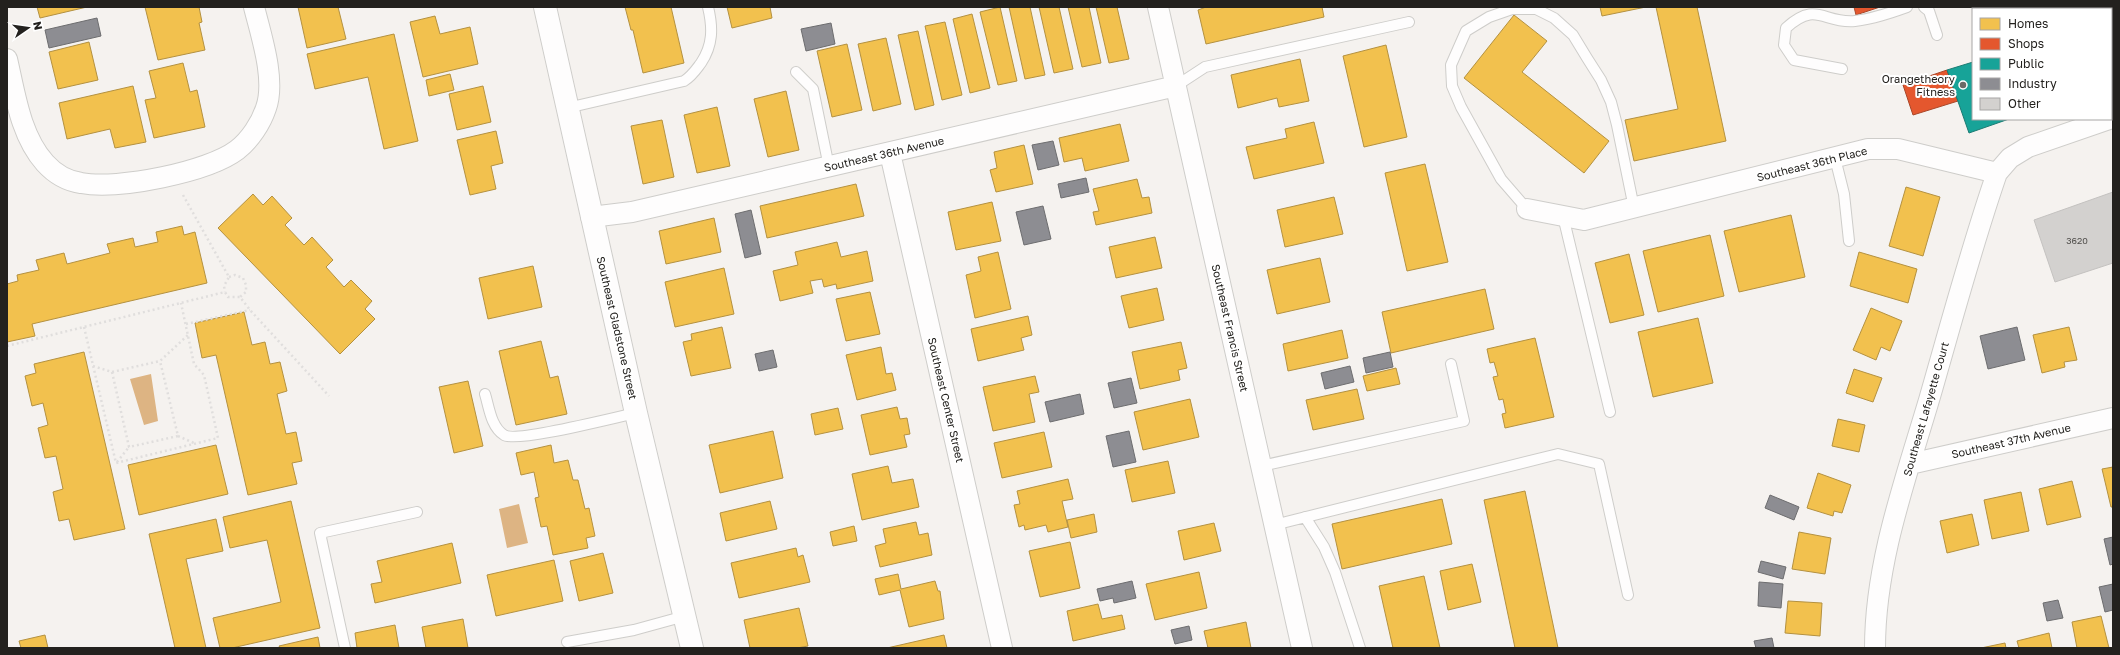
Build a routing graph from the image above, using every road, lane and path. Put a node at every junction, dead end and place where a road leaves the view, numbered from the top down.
1 (254, 7) edge
2 (544, 7) edge
3 (708, 7) edge
4 (1158, 7) edge
5 (1907, 7) edge
6 (1924, 7) edge
7 (1409, 22) dead end
8 (1937, 35) dead end
9 (7, 59) edge
10 (1842, 69) dead end
11 (796, 72) dead end
12 (1176, 86) junction
13 (567, 108) junction
14 (2105, 120) edge
15 (890, 152) junction
16 (1835, 158) junction
17 (829, 166) junction
18 (1997, 173) junction
19 (171, 174) junction
20 (1634, 208) junction
21 (1528, 209) joint
22 (591, 216) junction
23 (1563, 216) junction
24 (1849, 241) dead end
25 (230, 277) junction
26 (225, 292) junction
27 (240, 297) junction
28 (181, 303) junction
29 (250, 310) junction
30 (186, 324) junction
31 (84, 327) junction
32 (188, 335) junction
33 (7, 346) edge
34 (160, 361) junction
35 (1451, 364) dead end
36 (93, 366) junction
37 (112, 372) junction
38 (485, 394) dead end
39 (329, 396) dead end
40 (1610, 412) dead end
41 (636, 413) junction
42 (2113, 418) edge
43 (178, 436) junction
44 (195, 444) junction
45 (129, 447) junction
46 (116, 463) junction
47 (1910, 464) junction
48 (1261, 466) junction
49 (417, 512) dead end
50 (1305, 517) junction
51 (1274, 525) junction
52 (1628, 595) dead end
53 (685, 616) junction
54 (567, 642) dead end
55 (345, 648) edge
56 (692, 648) edge
57 (1002, 648) edge
58 (1302, 648) edge
59 (1360, 648) edge
60 (1874, 648) edge

1 - 19 street
2 - 13 street, Southeast Gladstone Street
3 - 13 lane
4 - 12 street, Southeast Francis Street
5 - 10 lane
6 - 8 lane
7 - 12 lane
9 - 19 street
11 - 17 lane
12 - 15 street, Southeast 36th Avenue
12 - 48 street, Southeast Francis Street
13 - 22 street, Southeast Gladstone Street
14 - 18 street
15 - 17 street, Southeast 36th Avenue
15 - 57 street, Southeast Center Street
16 - 18 street, Southeast 36th Place
16 - 20 street, Southeast 36th Place
16 - 24 lane
17 - 22 street, Southeast 36th Avenue
18 - 47 street, Southeast Lafayette Court
19 - 25 path
20 - 21 lane
20 - 23 street, Southeast 36th Place
21 - 23 street, Southeast 36th Place
22 - 41 street, Southeast Gladstone Street
23 - 40 lane
25 - 26 path
25 - 27 path
26 - 27 path
26 - 28 path
27 - 29 path
28 - 30 path
28 - 31 path
29 - 30 path
29 - 39 path
30 - 32 path
31 - 33 path
31 - 36 path
32 - 34 path
32 - 44 path
34 - 37 path
34 - 43 path
35 - 48 lane
36 - 37 path
36 - 46 path
37 - 45 path
38 - 41 lane
41 - 53 street, Southeast Gladstone Street
42 - 47 street, Southeast 37th Avenue
43 - 44 path
43 - 45 path
44 - 46 path
45 - 46 path
47 - 60 street, Southeast Lafayette Court
48 - 51 street, Southeast Francis Street
49 - 55 lane
50 - 51 lane
50 - 52 lane
50 - 59 lane
51 - 58 street, Southeast Francis Street
53 - 54 lane
53 - 56 street, Southeast Gladstone Street

